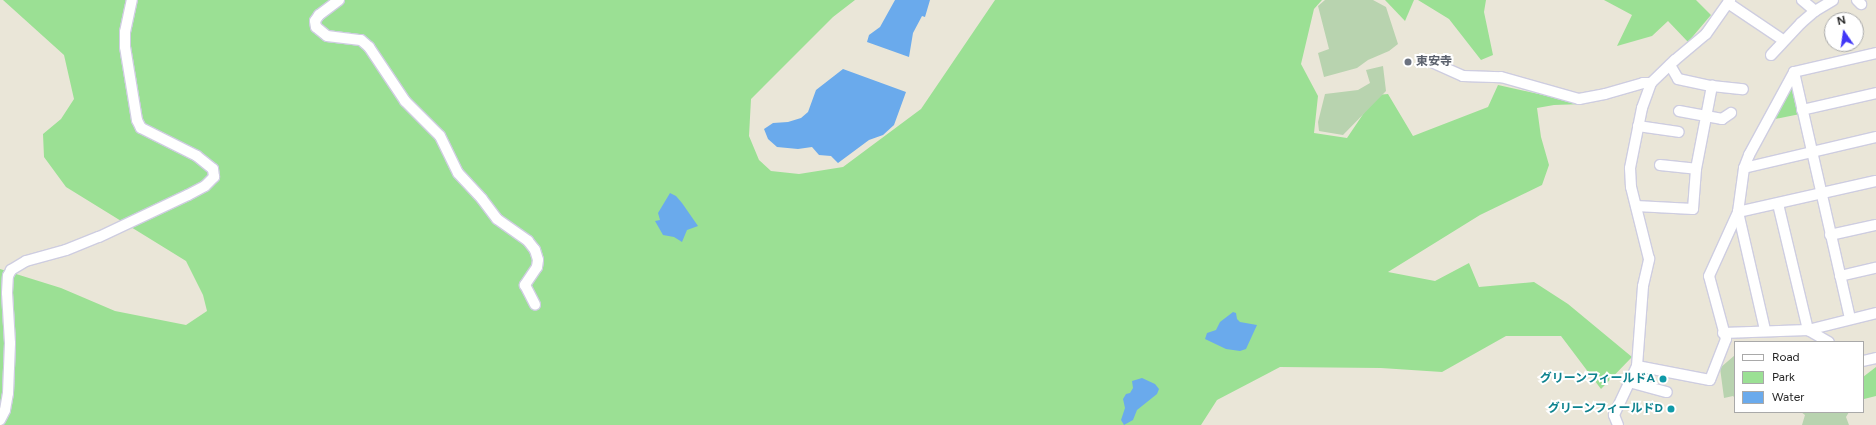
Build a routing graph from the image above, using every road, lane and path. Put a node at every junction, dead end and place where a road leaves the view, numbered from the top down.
1 (132, 0) edge
2 (339, 0) edge
3 (1802, 0) edge
4 (1833, 0) edge
5 (1729, 1) edge
6 (1815, 12) junction
7 (1783, 40) junction
8 (1876, 53) edge
9 (1771, 55) dead end
10 (1427, 60) dead end
11 (1670, 66) junction
12 (1794, 72) junction
13 (1652, 83) junction
14 (1712, 86) junction
15 (1743, 89) dead end
16 (1876, 92) edge
17 (1802, 110) junction
18 (1680, 111) dead end
19 (1732, 113) dead end
20 (1706, 116) junction
21 (1638, 126) junction
22 (1679, 132) dead end
23 (1876, 137) edge
24 (1812, 152) junction
25 (1660, 165) dead end
26 (1744, 168) junction
27 (1696, 169) junction
28 (1876, 181) edge
29 (1821, 194) junction
30 (1778, 204) junction
31 (1636, 206) junction
32 (1738, 212) junction
33 (1876, 224) edge
34 (1830, 235) junction
35 (1876, 268) edge
36 (1840, 276) junction
37 (535, 305) dead end
38 (1876, 313) edge
39 (1850, 319) junction
40 (1765, 330) junction
41 (1808, 330) junction
42 (1723, 333) junction
43 (1827, 341) edge
44 (1876, 358) edge
45 (1864, 361) edge
46 (1637, 366) junction
47 (1629, 382) junction
48 (1667, 392) dead end
49 (0, 420) edge
50 (1618, 425) edge

1 - 49 street
2 - 37 street
3 - 6 street
4 - 6 street
5 - 7 street
5 - 11 street
6 - 7 street
7 - 9 street
8 - 12 street
10 - 13 street
11 - 13 street
11 - 14 street
12 - 17 street
12 - 26 street
13 - 21 street
14 - 15 street
14 - 20 street
16 - 17 street
17 - 24 street
18 - 20 street
19 - 20 street
20 - 27 street
21 - 22 street
21 - 31 street
23 - 24 street
24 - 26 street
24 - 29 street
25 - 27 street
26 - 32 street
27 - 31 street
28 - 29 street
29 - 30 street
29 - 34 street
30 - 32 street
30 - 41 street
31 - 46 street
32 - 40 street
32 - 42 street
33 - 34 street
34 - 36 street
35 - 36 street
36 - 39 street
38 - 39 street
39 - 41 street
40 - 41 street
40 - 42 street
41 - 43 street
42 - 46 street
44 - 45 street
46 - 47 street
47 - 48 street
47 - 50 street

